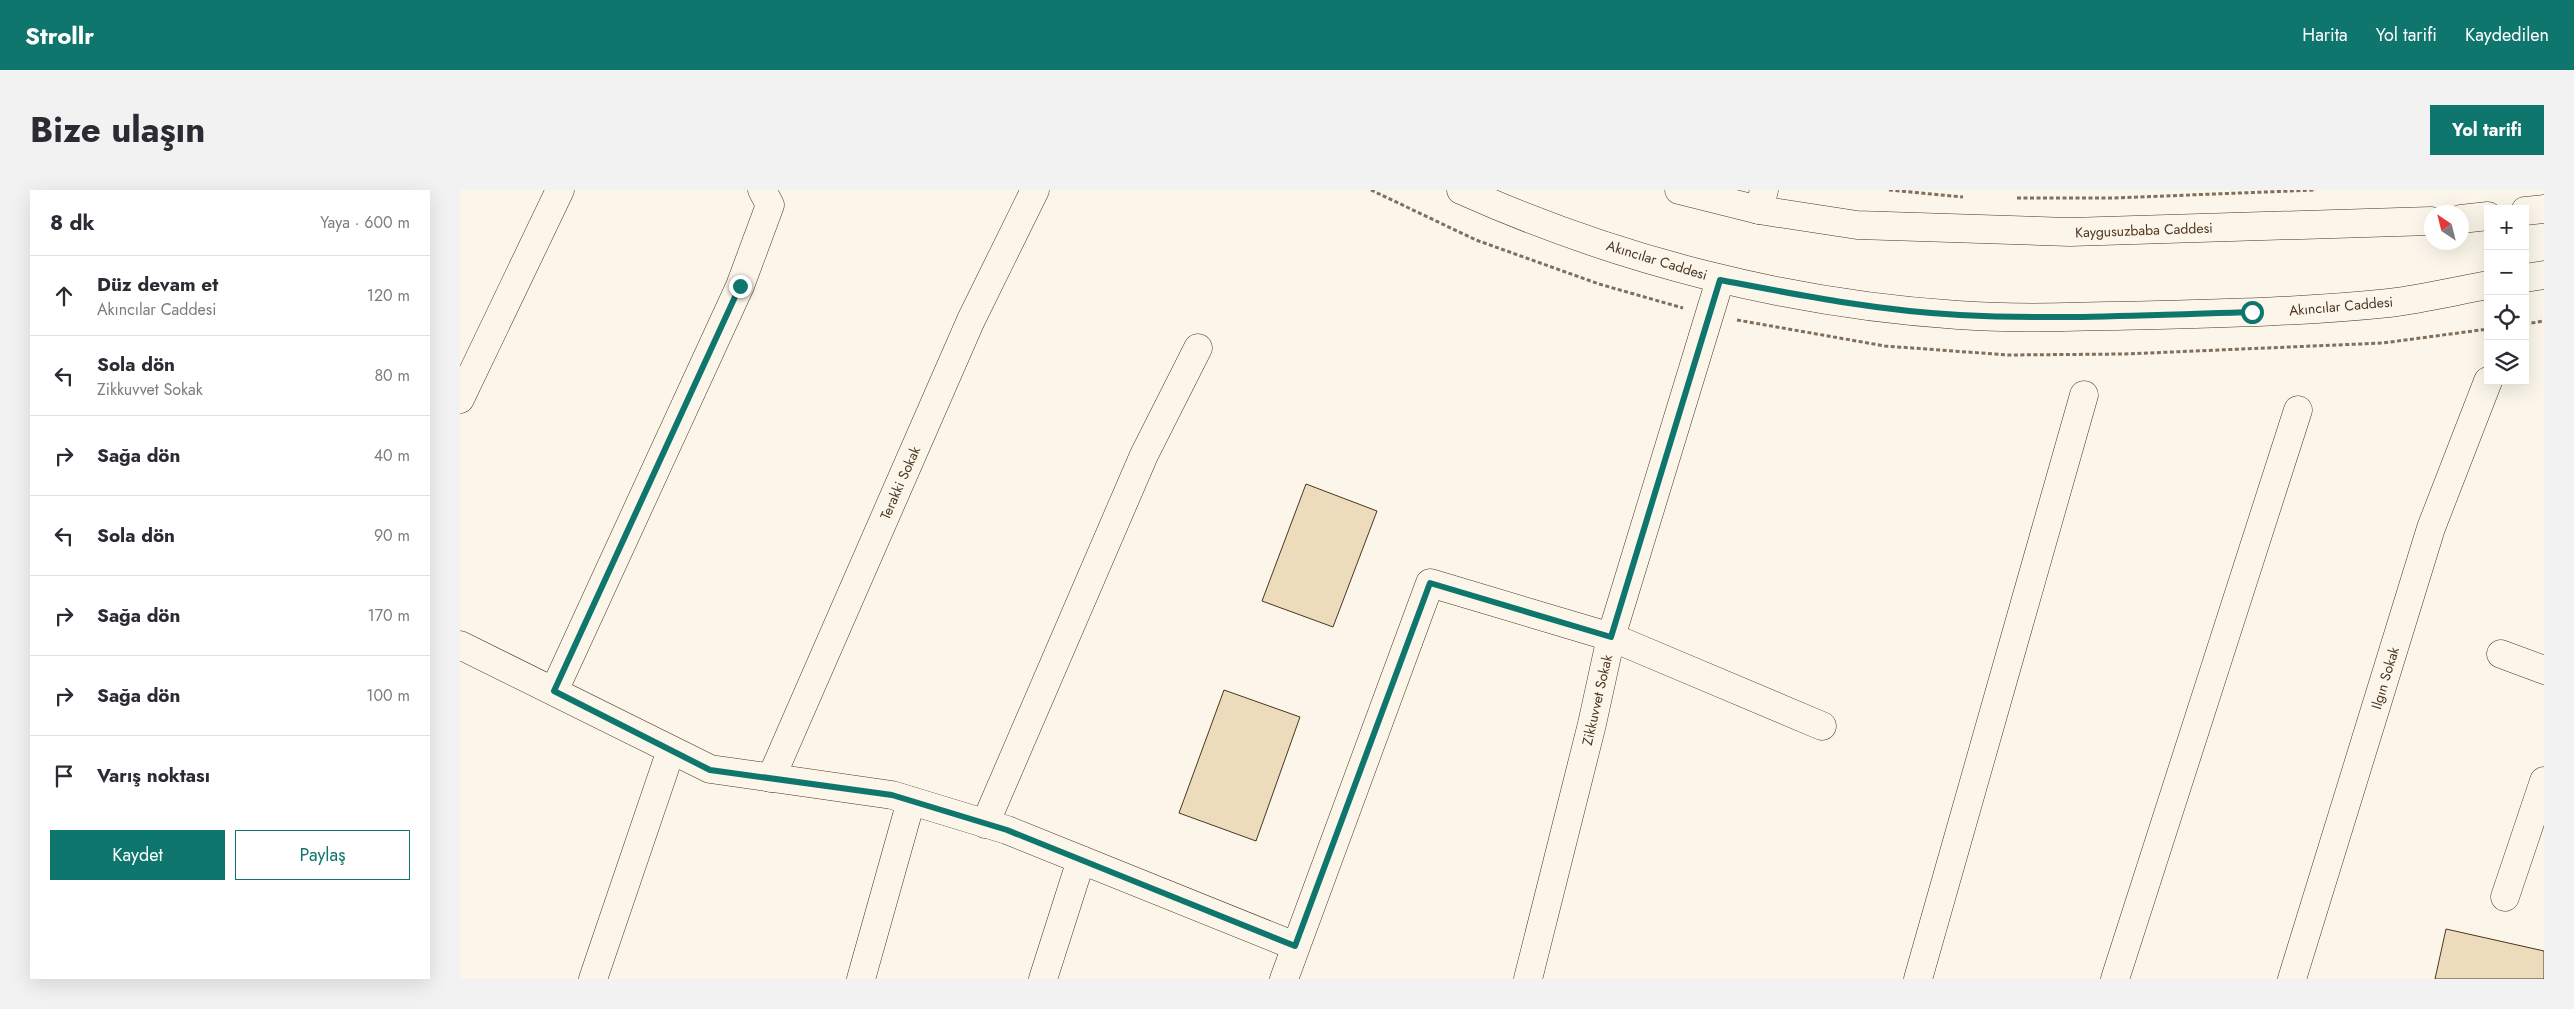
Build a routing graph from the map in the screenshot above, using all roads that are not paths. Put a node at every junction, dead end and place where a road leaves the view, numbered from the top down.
1 (560, 190) edge
2 (762, 190) edge
3 (1035, 190) edge
4 (1461, 190) edge
5 (1679, 190) edge
6 (1762, 200) edge
7 (2544, 209) edge
8 (2529, 211) edge
9 (2484, 216) edge
10 (2469, 218) edge
11 (2424, 221) edge
12 (1720, 280) junction
13 (2484, 286) edge
14 (1198, 348) dead end
15 (2486, 385) edge
16 (2084, 395) dead end
17 (460, 399) edge
18 (2298, 410) dead end
19 (1611, 637) junction
20 (460, 645) edge
21 (2501, 654) dead end
22 (2544, 670) edge
23 (554, 691) junction
24 (1822, 726) dead end
25 (671, 750) junction
26 (772, 778) junction
27 (2544, 781) edge
28 (910, 801) junction
29 (985, 824) junction
30 (1081, 860) junction
31 (2504, 897) dead end
32 (1295, 946) junction
33 (593, 979) edge
34 (862, 979) edge
35 (1043, 979) edge
36 (1284, 979) edge
37 (1528, 979) edge
38 (1918, 979) edge
39 (2115, 979) edge
40 (2292, 979) edge

1 - 17 street
2 - 23 street
3 - 26 street, Terakki Sokak
4 - 12 street, Akıncılar Caddesi
5 - 6 street
6 - 11 street, Kaygusuzbaba Caddesi
7 - 8 street
9 - 10 street
12 - 13 street, Akıncılar Caddesi
12 - 19 street, Zikkuvvet Sokak
14 - 29 street
15 - 40 street, Ilgın Sokak
16 - 38 street
18 - 39 street
19 - 24 street
19 - 32 street
19 - 37 street, Zikkuvvet Sokak
20 - 23 street
21 - 22 street
23 - 25 street
25 - 26 street
25 - 33 street
26 - 28 street
27 - 31 street
28 - 29 street
28 - 34 street
29 - 30 street
30 - 32 street
30 - 35 street
32 - 36 street

